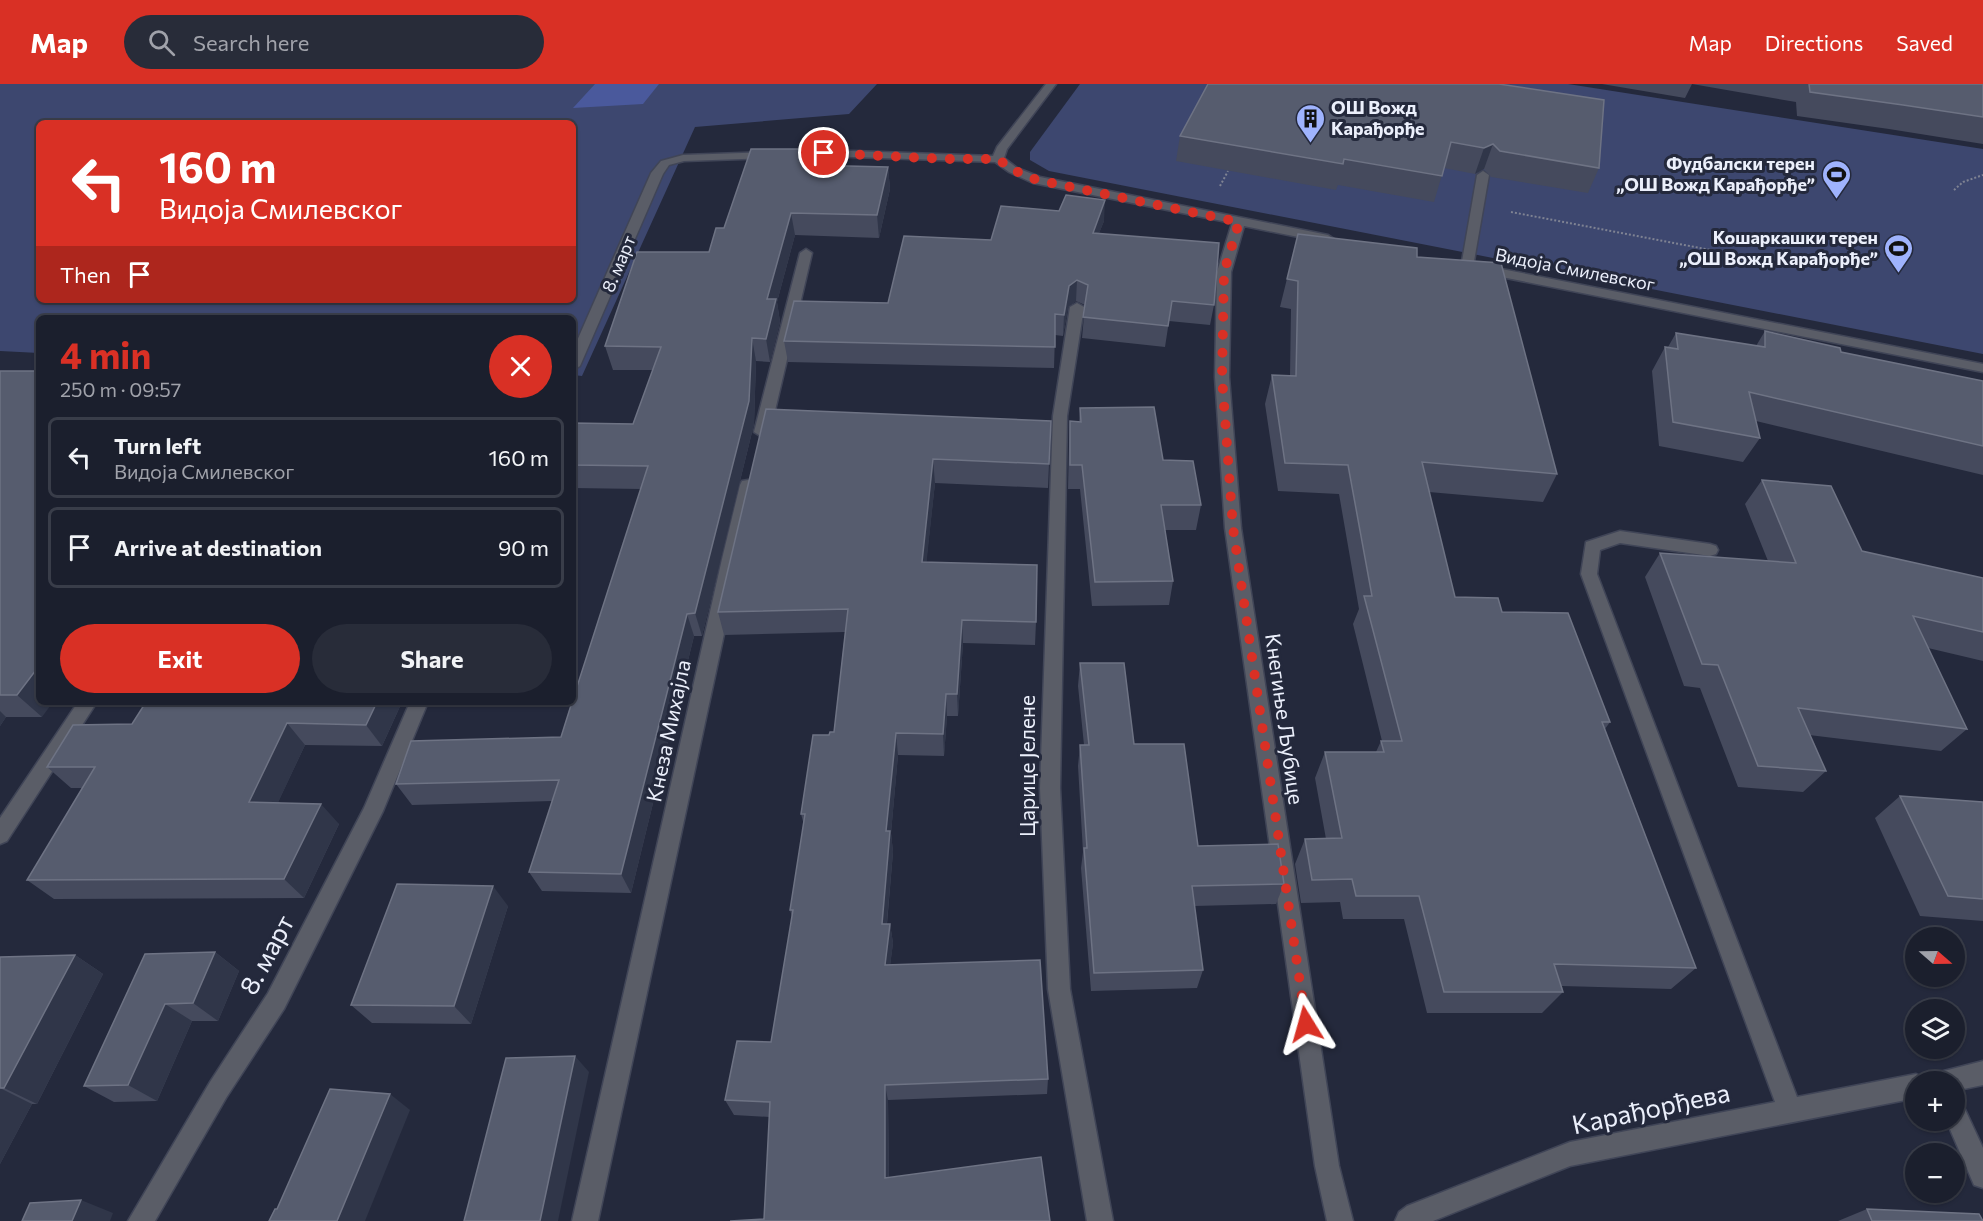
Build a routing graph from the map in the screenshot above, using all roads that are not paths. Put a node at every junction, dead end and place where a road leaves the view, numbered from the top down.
1 (1051, 84) edge
2 (998, 159) junction
3 (1484, 175) edge
4 (1239, 222) junction
5 (1341, 242) edge
6 (806, 253) dead end
7 (1077, 307) dead end
8 (576, 359) edge
9 (1983, 369) edge
10 (758, 446) edge
11 (753, 468) edge
12 (1710, 550) dead end
13 (86, 705) edge
14 (418, 705) edge
15 (0, 835) edge
16 (1983, 1073) edge
17 (1965, 1076) edge
18 (1905, 1088) edge
19 (1790, 1110) junction
20 (1963, 1131) edge
21 (1983, 1176) edge
22 (141, 1221) edge
23 (585, 1221) edge
24 (1100, 1221) edge
25 (1340, 1221) edge
26 (1408, 1221) edge

1 - 2 street
2 - 4 street
2 - 8 street, 8. март
3 - 9 street, Видоја Смилевског
4 - 5 street
4 - 25 street, Кнегиње Љубице
6 - 10 street
7 - 24 street, Царице Јелене
11 - 23 street, Кнеза Михајла
12 - 19 street
13 - 15 street
14 - 22 street, 8. март
16 - 17 street
18 - 19 street, Карађорђева
19 - 26 street, Карађорђева
20 - 21 street

